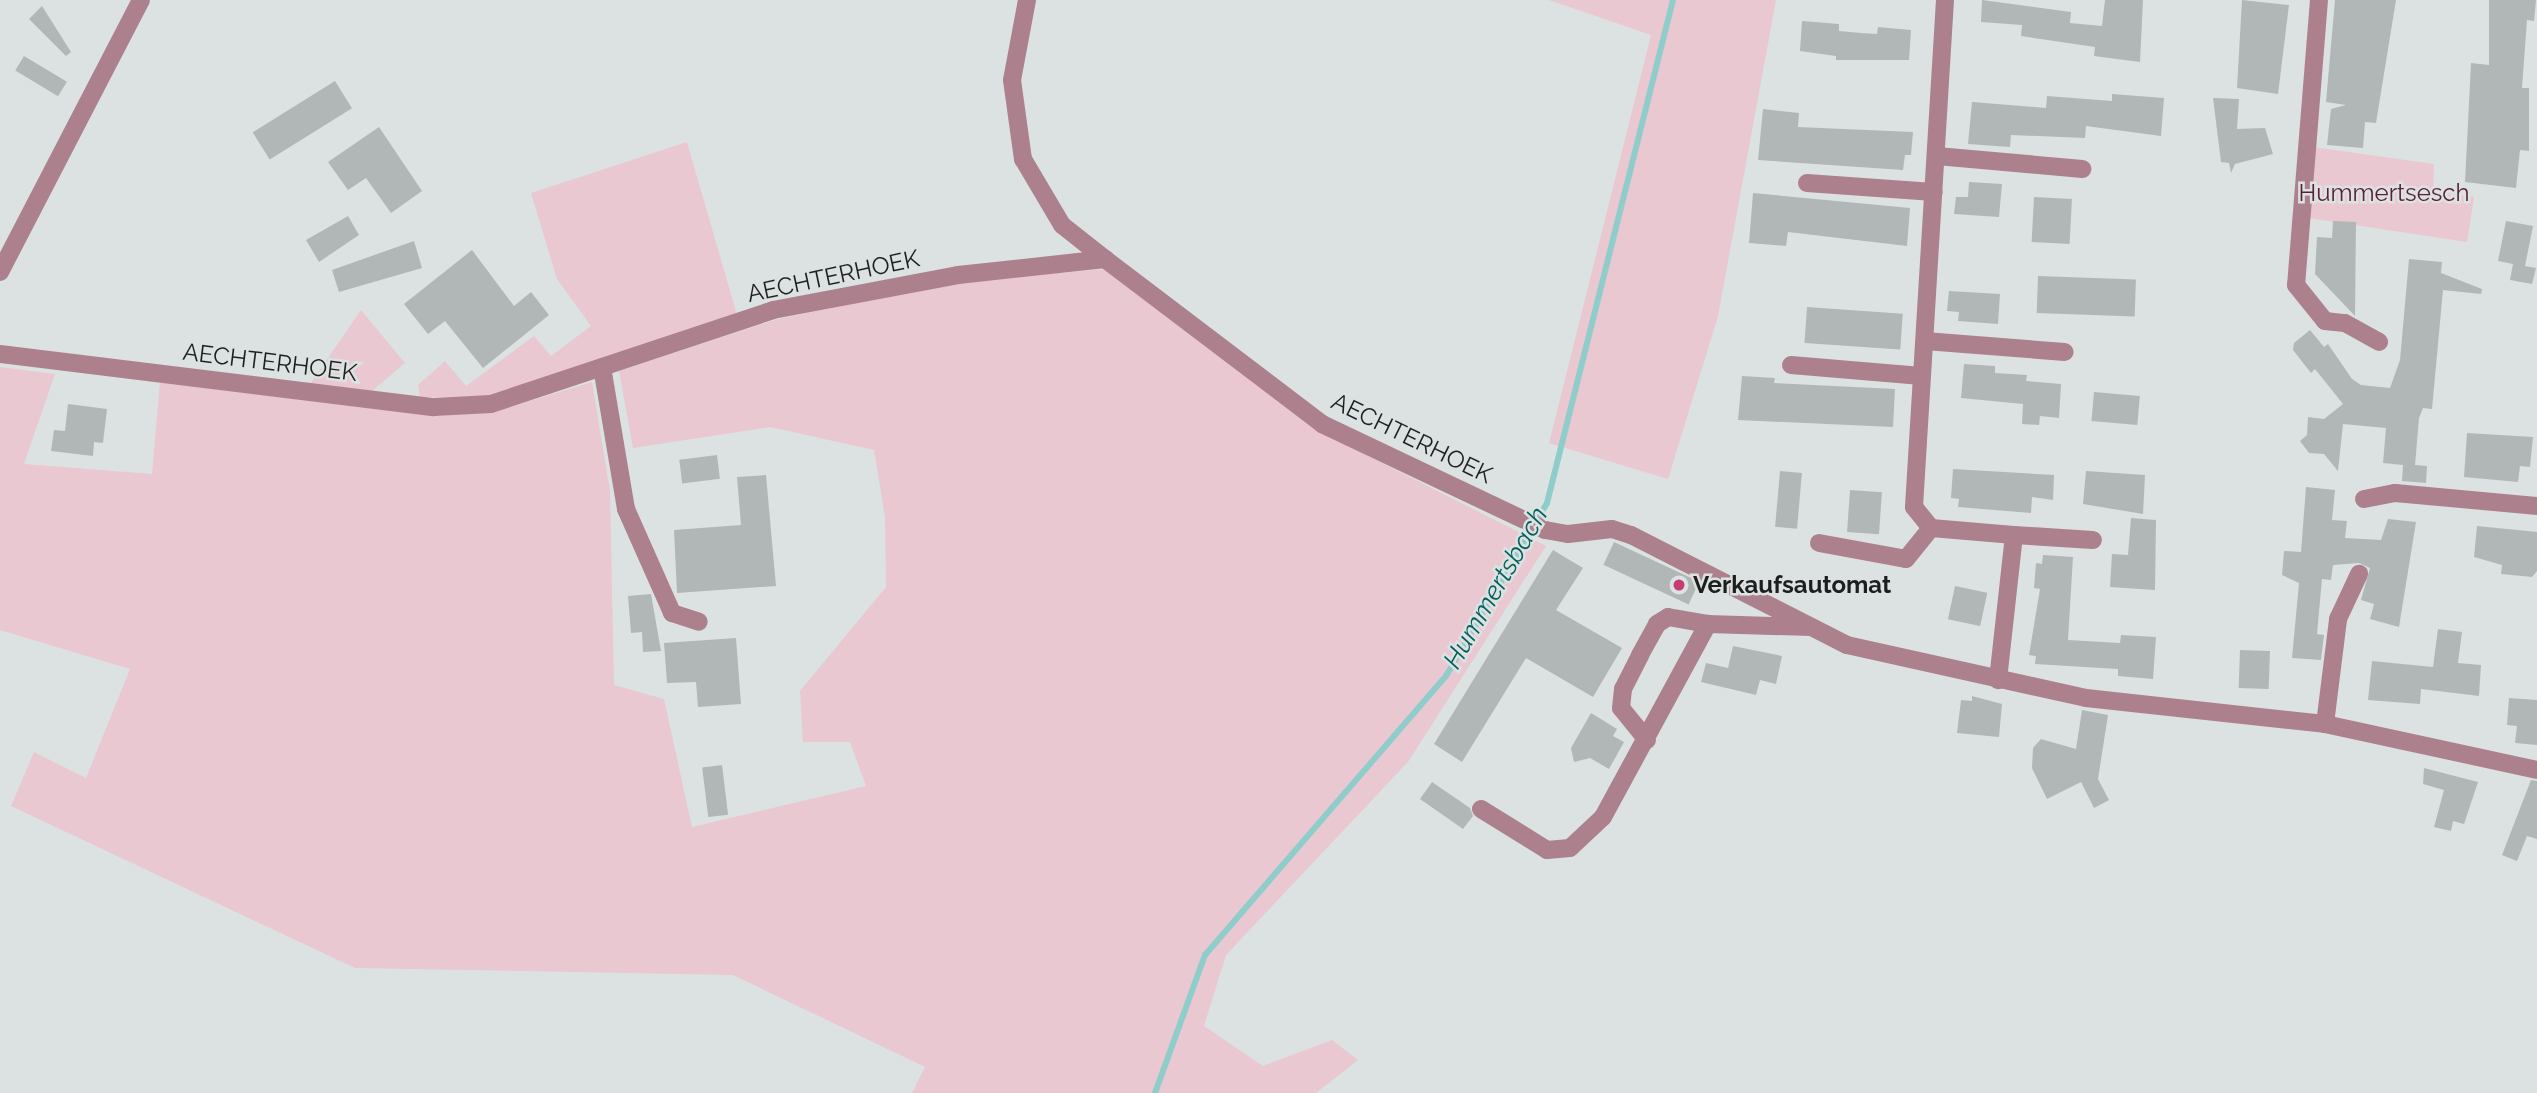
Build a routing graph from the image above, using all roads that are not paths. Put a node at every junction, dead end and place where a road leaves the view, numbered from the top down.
1 (141, 0) edge
2 (1027, 0) edge
3 (1945, 0) edge
4 (2319, 0) edge
5 (1937, 156) junction
6 (2082, 169) dead end
7 (1807, 183) dead end
8 (1934, 192) junction
9 (1105, 259) junction
10 (0, 271) edge
11 (1925, 341) junction
12 (2379, 342) dead end
13 (2065, 352) dead end
14 (0, 354) edge
15 (1791, 365) dead end
16 (602, 367) junction
17 (1923, 376) junction
18 (2364, 499) dead end
19 (2537, 506) edge
20 (1931, 528) junction
21 (2014, 535) junction
22 (2093, 540) dead end
23 (1819, 543) dead end
24 (2359, 575) dead end
25 (1749, 596) junction
26 (699, 622) dead end
27 (1708, 624) junction
28 (1736, 626) junction
29 (1811, 627) junction
30 (1998, 680) junction
31 (2325, 724) junction
32 (1647, 740) junction
33 (2537, 770) edge
34 (1482, 809) dead end

1 - 10 street
2 - 9 street
3 - 5 street
4 - 12 street
5 - 6 street
5 - 8 street
7 - 8 street
8 - 11 street
9 - 16 street, AECHTERHOEK
9 - 25 street, AECHTERHOEK
11 - 13 street
11 - 17 street
14 - 16 street, AECHTERHOEK
15 - 17 street
16 - 26 street
17 - 20 street
18 - 19 street
20 - 21 street
20 - 23 street
21 - 22 street
21 - 30 street
24 - 31 street
25 - 28 street
25 - 29 street
27 - 28 street
27 - 32 street
27 - 32 street
28 - 29 street
29 - 30 street
30 - 31 street
31 - 33 street
32 - 34 street

